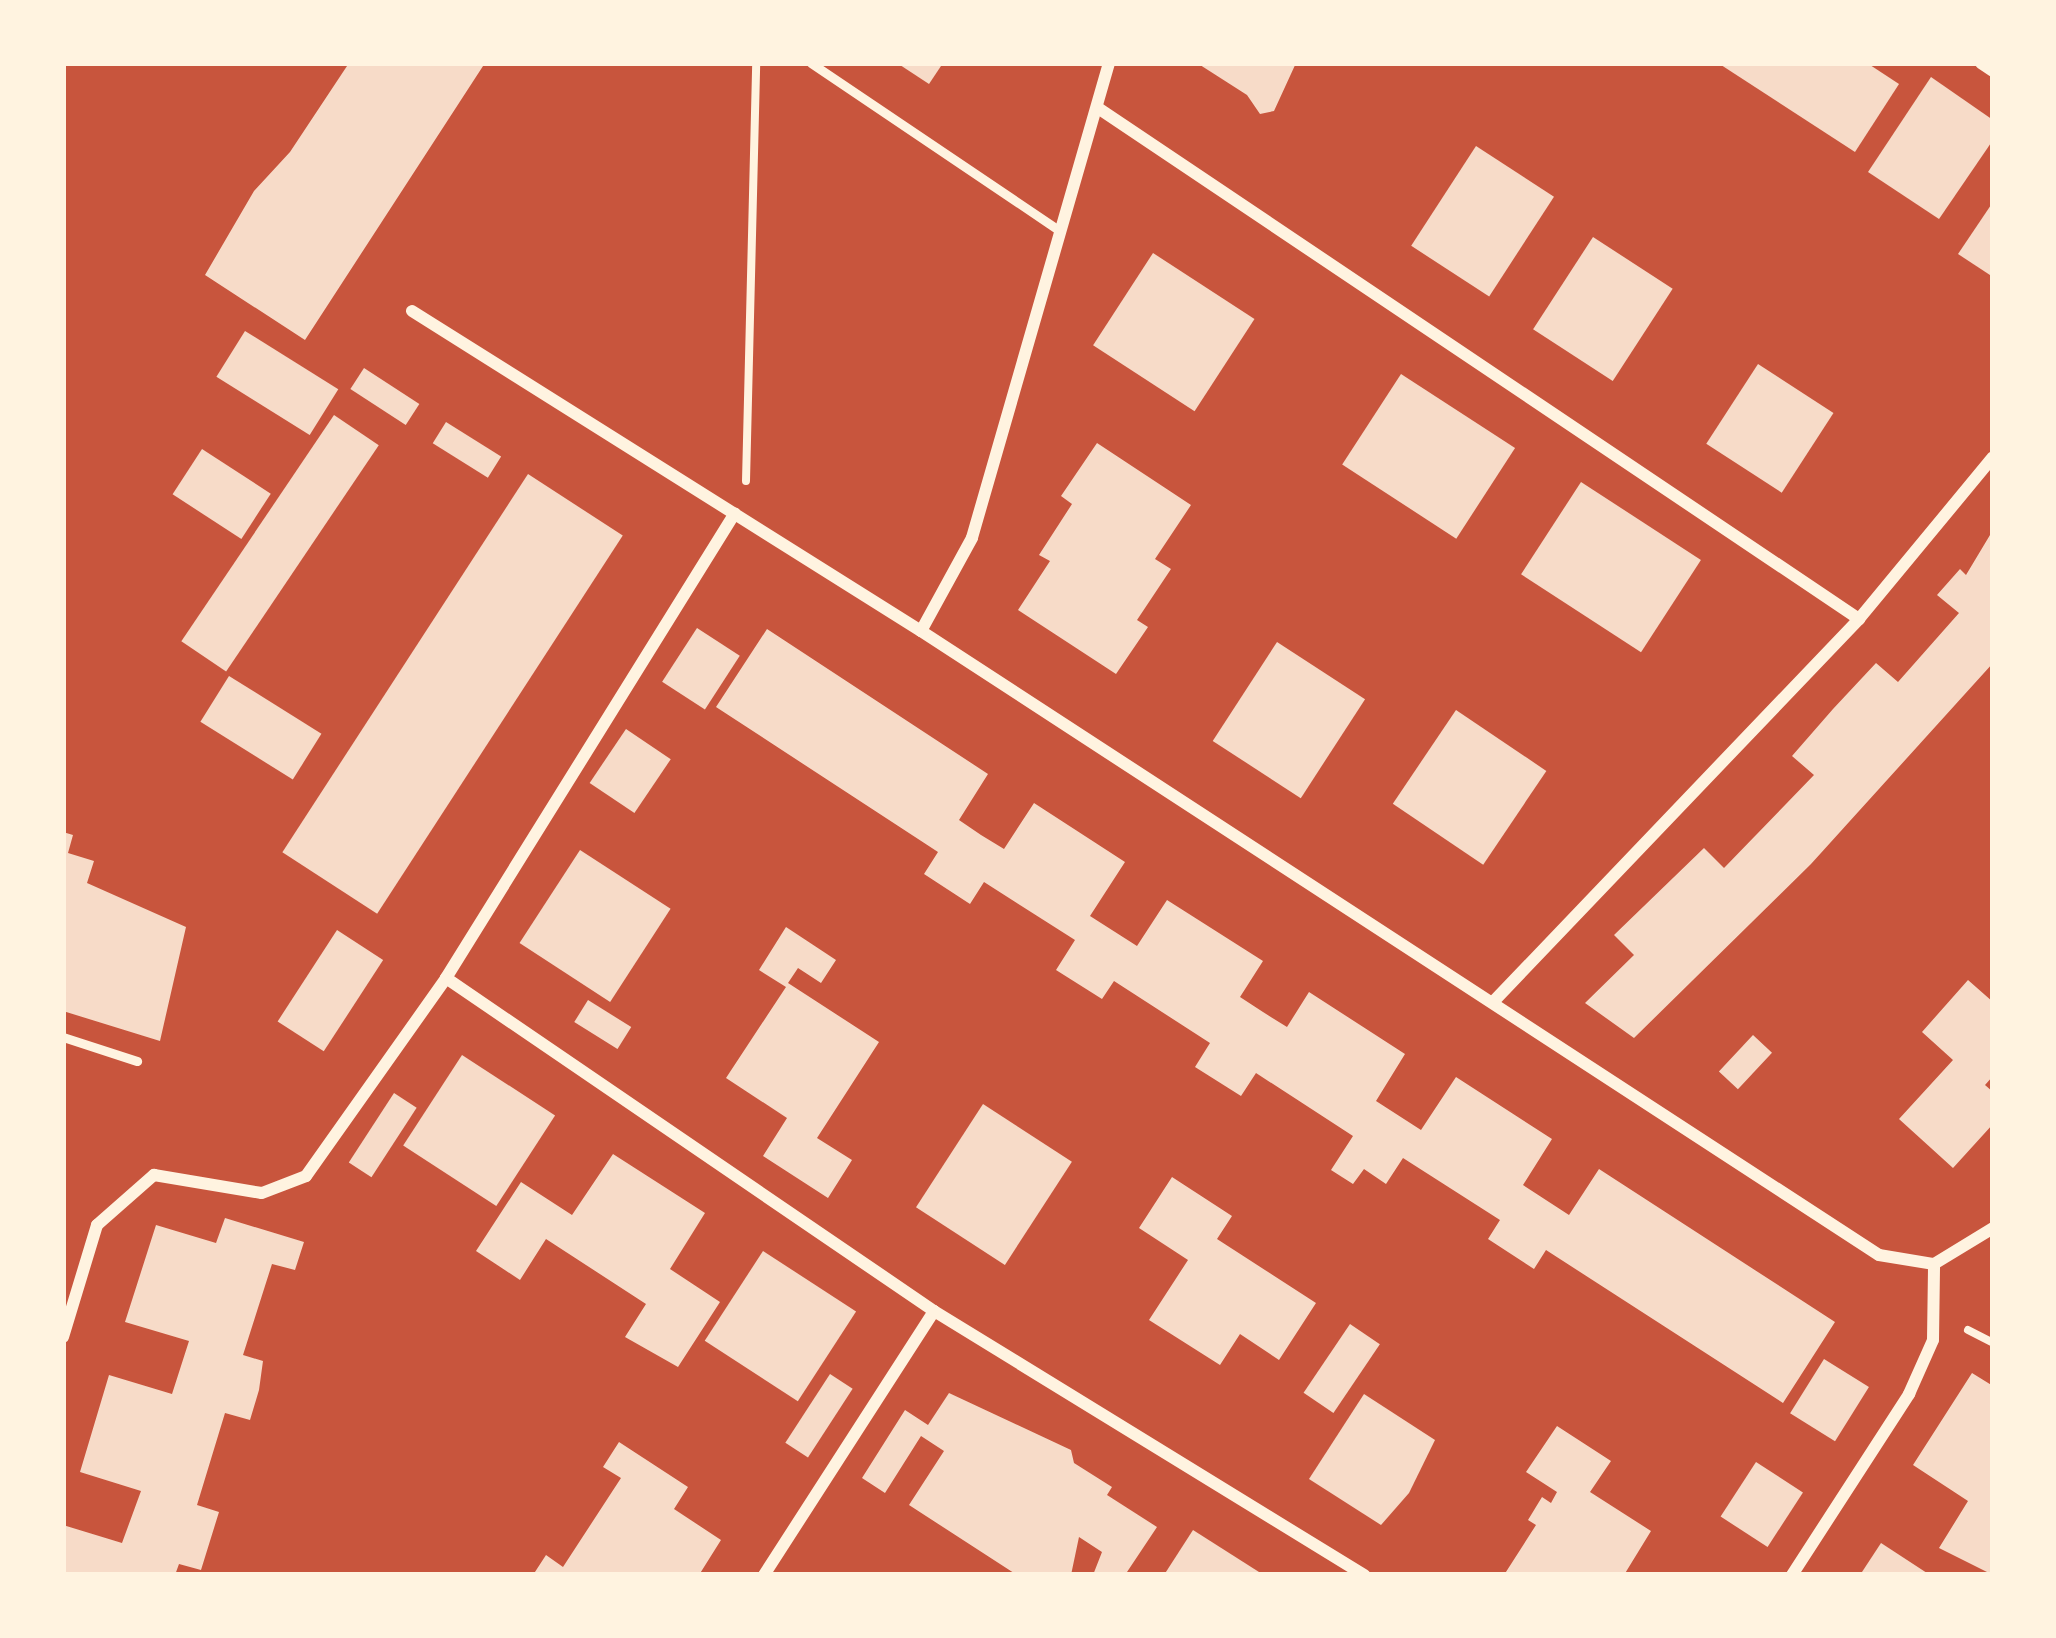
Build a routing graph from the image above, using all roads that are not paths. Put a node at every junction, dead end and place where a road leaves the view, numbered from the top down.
1 (811, 63) edge
2 (1108, 63) edge
3 (1981, 63) edge
4 (1993, 71) edge
5 (1098, 108) junction
6 (1056, 228) junction
7 (412, 311) dead end
8 (1993, 458) edge
9 (735, 513) junction
10 (1859, 620) junction
11 (921, 631) junction
12 (446, 978) junction
13 (1493, 1001) junction
14 (63, 1037) edge
15 (137, 1061) dead end
16 (1993, 1228) edge
17 (1934, 1264) junction
18 (934, 1311) junction
19 (63, 1337) edge
20 (764, 1575) edge
21 (1364, 1575) edge
22 (1792, 1575) edge

1 - 6 lane
2 - 5 street
3 - 4 street
5 - 6 street
5 - 10 street
6 - 11 street
7 - 9 street
8 - 10 street
9 - 11 street
9 - 12 street
10 - 13 street
11 - 13 street
12 - 18 street
12 - 19 street
13 - 17 street
14 - 15 lane
16 - 17 street
17 - 22 street
18 - 20 street
18 - 21 street

